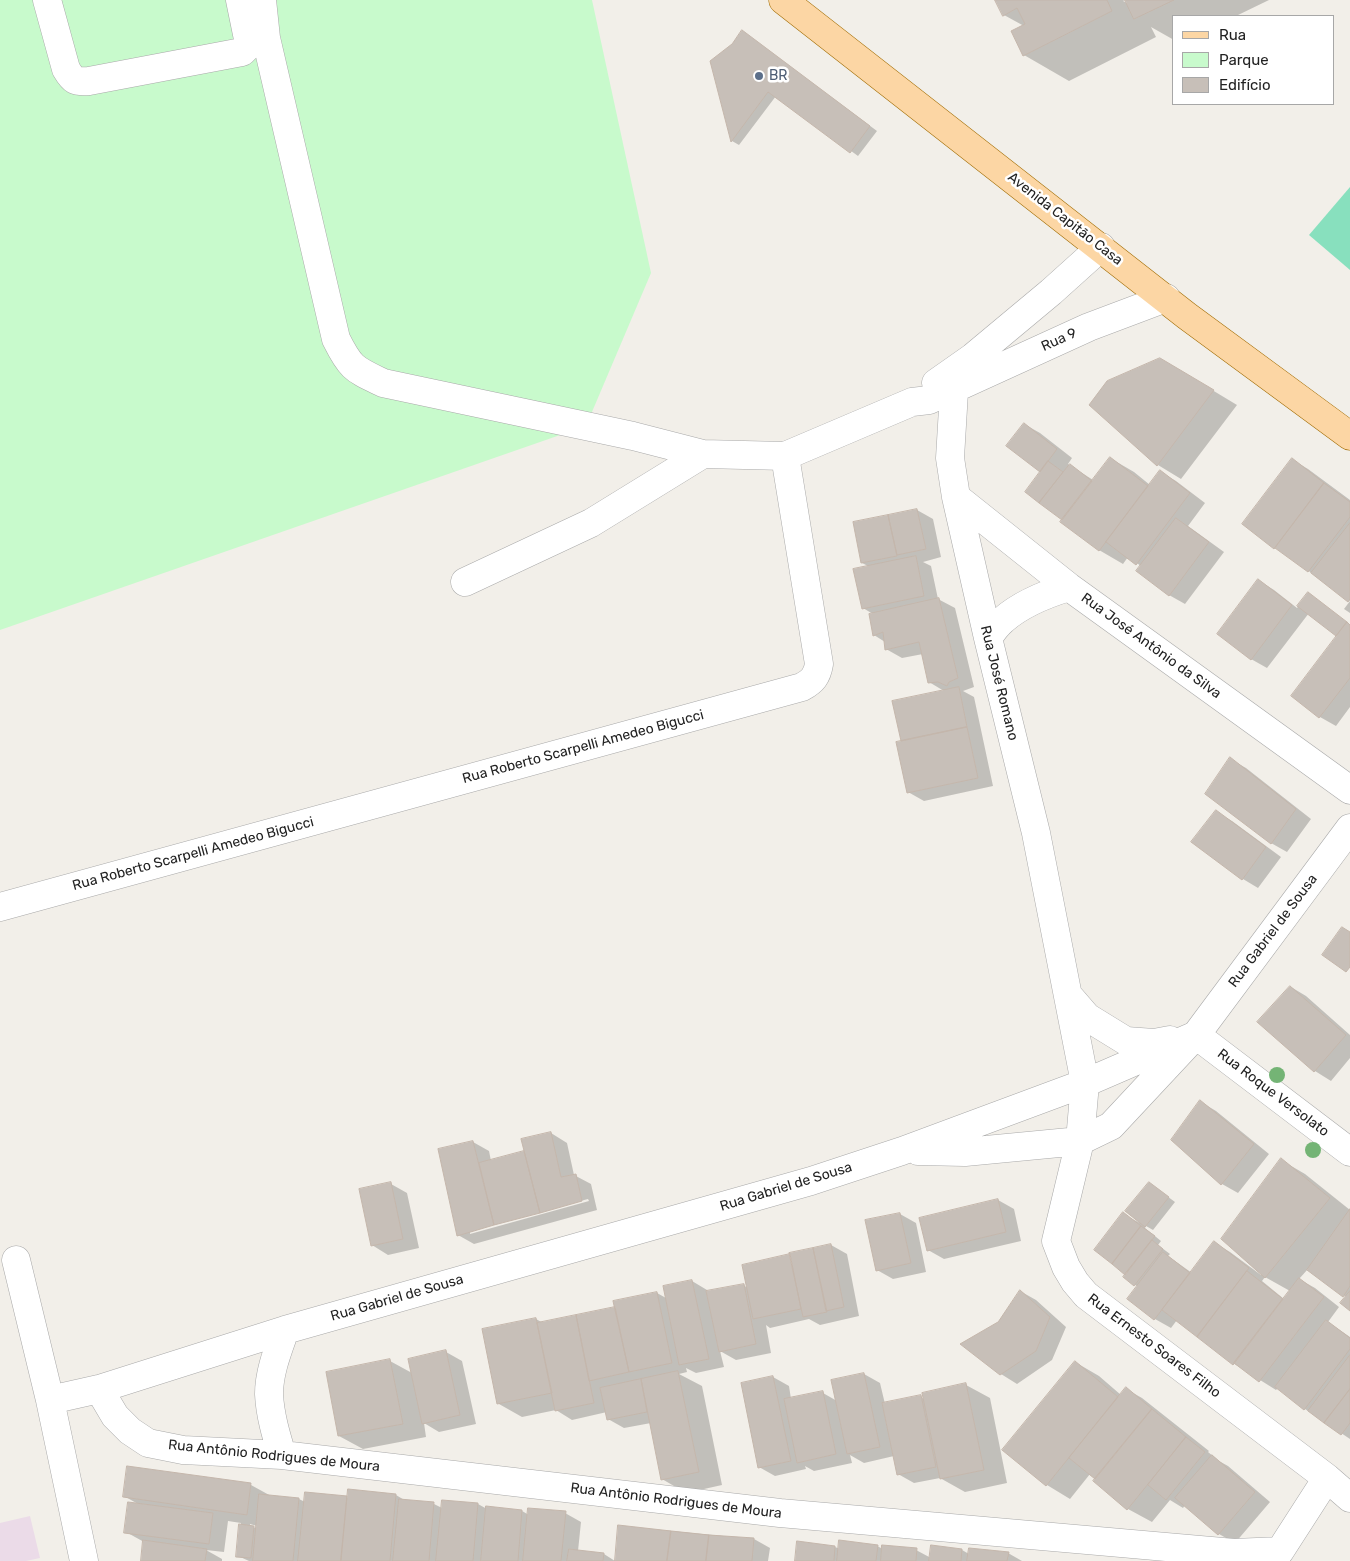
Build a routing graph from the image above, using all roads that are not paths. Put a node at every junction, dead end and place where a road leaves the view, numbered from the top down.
1 (47, 0) edge
2 (240, 0) edge
3 (262, 0) edge
4 (783, 0) edge
5 (1101, 247) junction
6 (1166, 298) junction
7 (955, 379) junction
8 (1350, 436) edge
9 (703, 454) junction
10 (785, 456) junction
11 (956, 497) junction
12 (465, 582) dead end
13 (1069, 587) junction
14 (988, 638) junction
15 (1350, 790) edge
16 (1350, 828) edge
17 (0, 907) edge
18 (1068, 995) junction
19 (1196, 1035) junction
20 (1085, 1082) junction
21 (1080, 1141) junction
22 (902, 1151) junction
23 (1350, 1152) edge
24 (16, 1260) dead end
25 (285, 1330) junction
26 (99, 1389) junction
27 (50, 1400) junction
28 (282, 1455) junction
29 (1327, 1478) junction
30 (1350, 1498) edge
31 (1289, 1556) edge
32 (84, 1561) edge

1 - 2 street
3 - 9 street
4 - 5 main road, Avenida Capitão Casa
5 - 6 main road, Avenida Capitão Casa
5 - 7 street
6 - 7 street, Rua 9
6 - 8 main road, Avenida Capitão Casa
7 - 10 street
7 - 11 street, Rua José Romano
9 - 10 street
9 - 12 street
10 - 17 street, Rua Roberto Scarpelli Amedeo Bigucci
11 - 13 street, Rua José Antônio da Silva
11 - 14 street, Rua José Romano
13 - 14 street
13 - 15 street, Rua José Antônio da Silva
14 - 18 street, Rua José Romano
16 - 19 street, Rua Gabriel de Sousa
18 - 19 street, Rua José Romano
18 - 20 street, Rua José Romano
19 - 20 street, Rua Gabriel de Sousa
19 - 21 street, Rua Gabriel de Sousa
19 - 23 street, Rua Roque Versolato
20 - 21 street, Rua Ernesto Soares Filho
20 - 22 street, Rua Gabriel de Sousa
21 - 22 street, Rua Gabriel de Sousa
21 - 29 street, Rua Ernesto Soares Filho
22 - 25 street, Rua Gabriel de Sousa
24 - 27 street
25 - 26 street, Rua Gabriel de Sousa
25 - 28 street
26 - 27 street, Rua Gabriel de Sousa
26 - 28 street, Rua Antônio Rodrigues de Moura
27 - 32 street
28 - 31 street, Rua Antônio Rodrigues de Moura
29 - 30 street, Rua Ernesto Soares Filho
29 - 31 street, Rua Antônio Rodrigues de Moura

